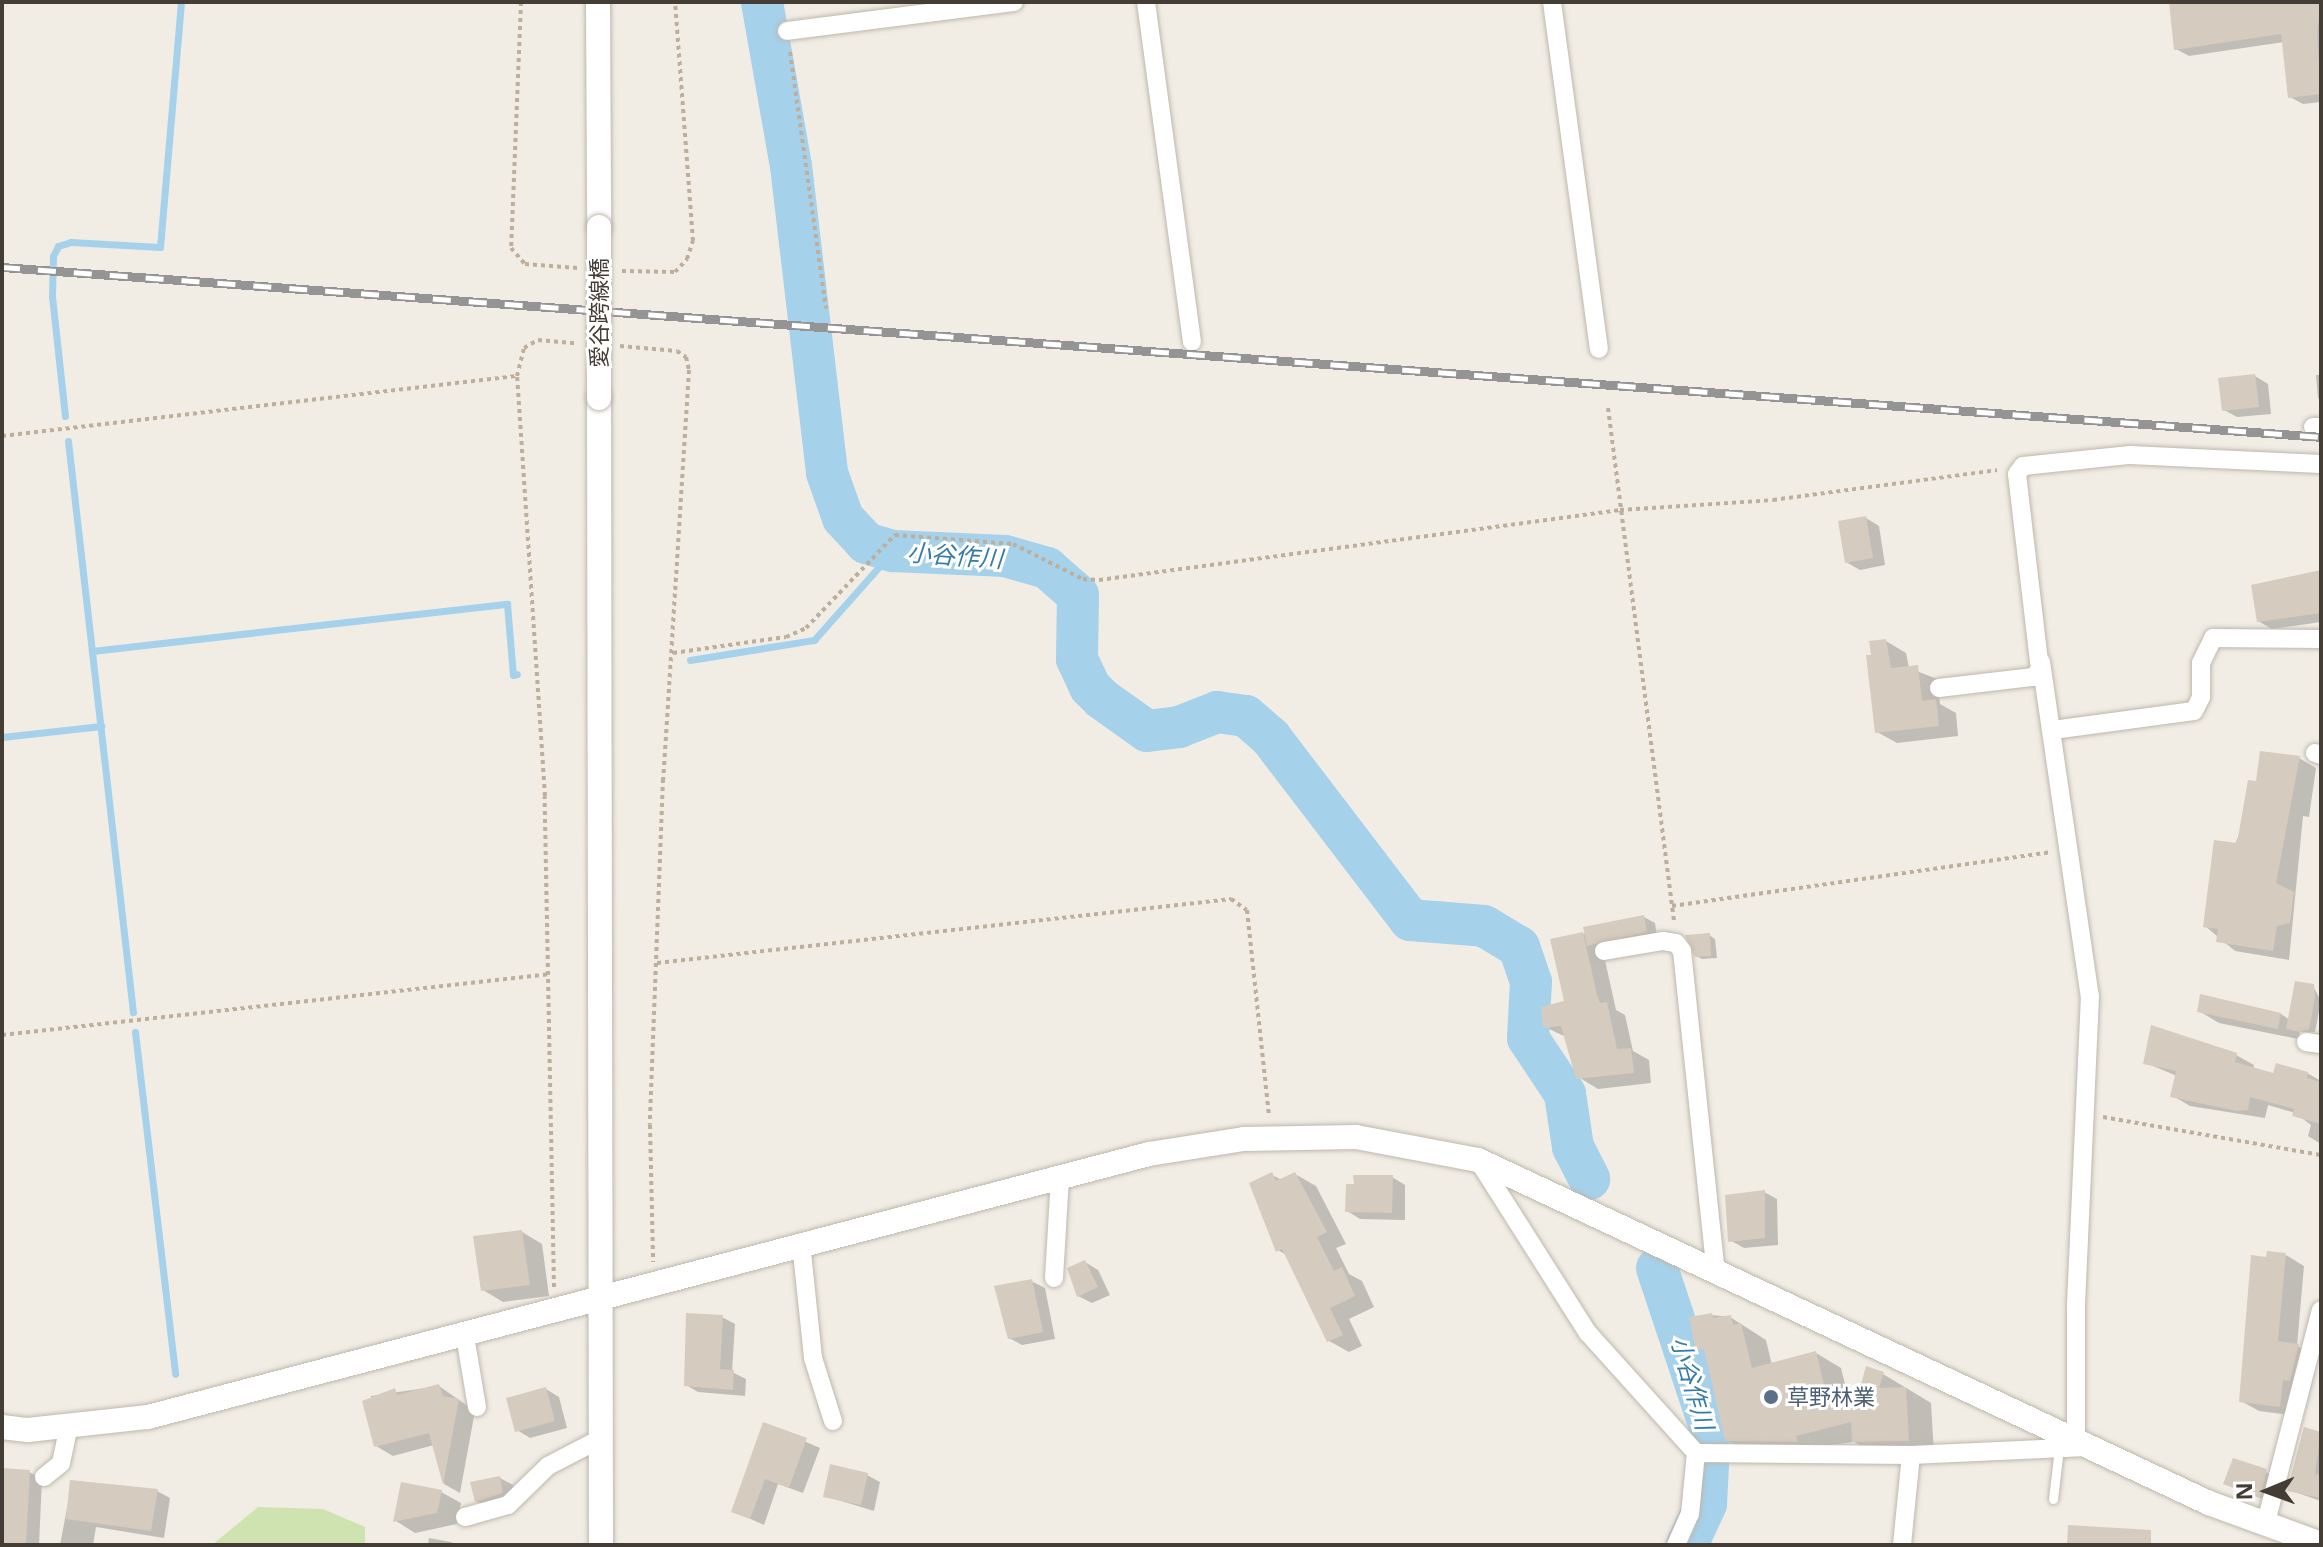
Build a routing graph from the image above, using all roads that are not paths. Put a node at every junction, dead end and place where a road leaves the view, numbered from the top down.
1 (598, 2) edge
2 (1014, 2) edge
3 (1146, 2) edge
4 (1552, 2) edge
5 (787, 31) road end
6 (1192, 342) dead end
7 (1599, 349) dead end
8 (2321, 464) edge
9 (2321, 639) edge
10 (2041, 662) junction
11 (1939, 688) dead end
12 (2053, 730) junction
13 (1604, 951) dead end
14 (1478, 1160) junction
15 (1060, 1177) junction
16 (801, 1243) junction
17 (1716, 1272) junction
18 (1054, 1278) dead end
19 (599, 1299) junction
20 (2321, 1310) edge
21 (465, 1336) junction
22 (477, 1407) dead end
23 (833, 1421) dead end
24 (69, 1426) junction
25 (2, 1427) edge
26 (600, 1439) junction
27 (2073, 1445) junction
28 (1707, 1453) junction
29 (1911, 1455) junction
30 (44, 1477) dead end
31 (2053, 1499) dead end
32 (465, 1517) dead end
33 (2265, 1526) junction
34 (2321, 1544) edge
35 (601, 1545) edge
36 (1676, 1545) edge
37 (1902, 1545) edge

1 - 19 street, 愛谷跨線橋, bridge
2 - 5 street
3 - 6 street
4 - 7 street
8 - 10 street
9 - 12 street
10 - 11 street
10 - 12 street
12 - 27 street
13 - 17 street
14 - 15 street
14 - 17 street
14 - 28 street
15 - 16 street
15 - 18 street
16 - 19 street
16 - 23 street
17 - 27 street
19 - 21 street
19 - 26 street, 愛谷跨線橋
20 - 33 street
21 - 22 street
21 - 24 street
24 - 25 street
24 - 30 street
26 - 32 street
26 - 35 street, 愛谷跨線橋
27 - 29 street
27 - 31 lane
27 - 33 street
28 - 29 street
28 - 36 street
29 - 37 street
33 - 34 street

